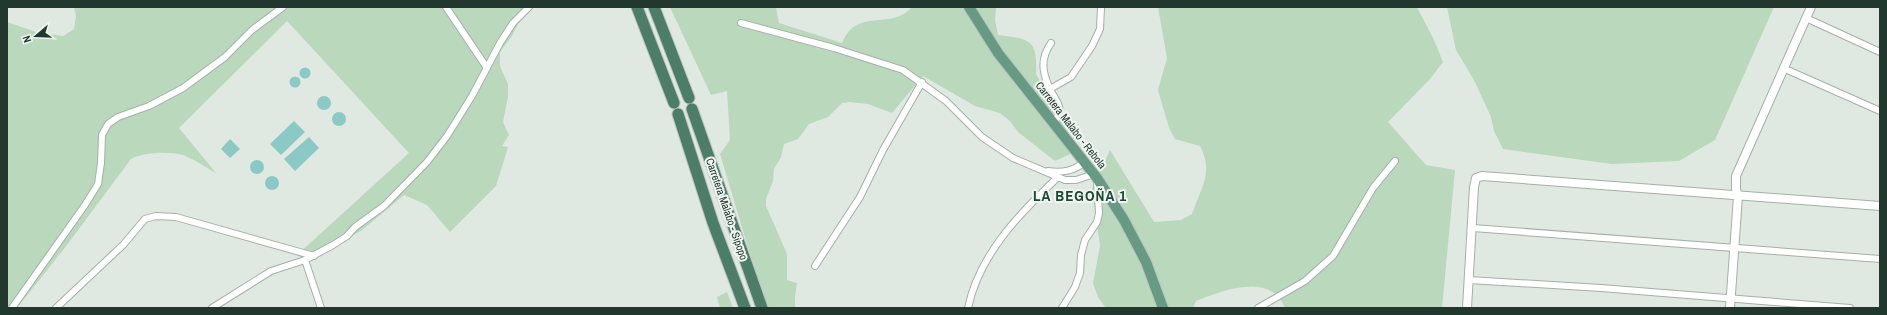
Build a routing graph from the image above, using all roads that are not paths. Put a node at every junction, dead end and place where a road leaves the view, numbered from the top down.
1 (283, 7) edge
2 (446, 7) edge
3 (529, 7) edge
4 (637, 7) edge
5 (654, 7) edge
6 (969, 7) edge
7 (1102, 7) edge
8 (1811, 7) edge
9 (1806, 18) junction
10 (741, 23) dead end
11 (1051, 43) dead end
12 (1880, 52) edge
13 (486, 68) junction
14 (1783, 68) junction
15 (922, 82) junction
16 (1050, 89) junction
17 (674, 103) dead end
18 (1880, 111) edge
19 (678, 114) dead end
20 (1053, 124) junction
21 (1395, 161) dead end
22 (1085, 162) junction
23 (1044, 170) junction
24 (1096, 176) junction
25 (1057, 178) junction
26 (1738, 196) junction
27 (1880, 206) edge
28 (1473, 228) junction
29 (1734, 248) junction
30 (314, 256) junction
31 (1880, 259) edge
32 (305, 260) junction
33 (815, 266) dead end
34 (1469, 280) junction
35 (1731, 299) junction
36 (12, 308) edge
37 (56, 308) edge
38 (212, 308) edge
39 (321, 308) edge
40 (745, 308) edge
41 (762, 308) edge
42 (968, 308) edge
43 (1062, 308) edge
44 (1163, 308) edge
45 (1258, 308) edge
46 (1467, 308) edge
47 (1730, 308) edge
48 (1850, 308) edge

1 - 36 street
2 - 13 street
3 - 13 street
4 - 17 highway
5 - 41 highway, Carretera Malabo - Sipopo
6 - 20 main road, Carretera Malabo - Rebola
7 - 16 street
8 - 9 street
9 - 12 street
9 - 14 street
10 - 15 street
11 - 16 street
13 - 30 street
14 - 18 street
14 - 26 street
15 - 23 street
15 - 33 street
16 - 20 street
19 - 40 highway, Carretera Malabo - Sipopo
20 - 22 main road, Carretera Malabo - Rebola
21 - 45 street
22 - 23 street
22 - 24 main road, Carretera Malabo - Rebola
23 - 25 street
24 - 25 street
24 - 43 street
24 - 44 main road, Carretera Malabo - Rebola
25 - 42 street
26 - 27 street
26 - 28 street
26 - 29 street
28 - 29 street
28 - 34 street
29 - 31 street
29 - 35 street
30 - 32 street
30 - 37 street
32 - 38 street
32 - 39 street
34 - 35 street
34 - 46 street
35 - 47 street
35 - 48 street

